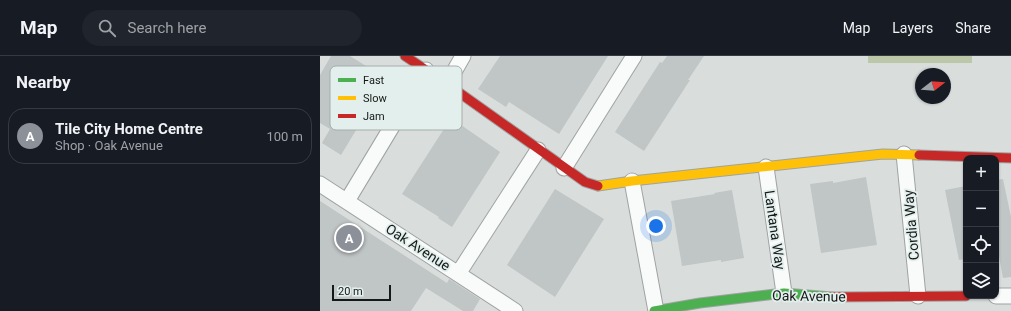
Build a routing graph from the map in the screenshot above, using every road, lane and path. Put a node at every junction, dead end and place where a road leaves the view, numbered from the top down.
1 (405, 56) edge
2 (463, 56) edge
3 (634, 56) edge
4 (420, 66) edge
5 (457, 66) edge
6 (462, 95) edge
7 (390, 130) edge
8 (538, 150) junction
9 (904, 154) junction
10 (1011, 158) edge
11 (766, 167) junction
12 (564, 168) junction
13 (632, 181) junction
14 (320, 184) edge
15 (347, 201) junction
16 (458, 274) junction
17 (784, 293) junction
18 (918, 296) junction
19 (963, 296) edge
20 (999, 296) edge
21 (1011, 296) edge
22 (515, 311) edge
23 (655, 311) edge

1 - 4 street
2 - 5 street
3 - 12 street
6 - 8 street
7 - 15 street
8 - 12 street
8 - 16 street
9 - 10 street
9 - 11 street
9 - 18 street, Cordia Way
11 - 13 street
11 - 17 street, Lantana Way
12 - 13 street
13 - 23 street
14 - 15 street, Oak Avenue
15 - 16 street, Oak Avenue
16 - 22 street, Oak Avenue
17 - 18 street, Oak Avenue
17 - 23 street, Oak Avenue
18 - 19 street, Oak Avenue
20 - 21 street

